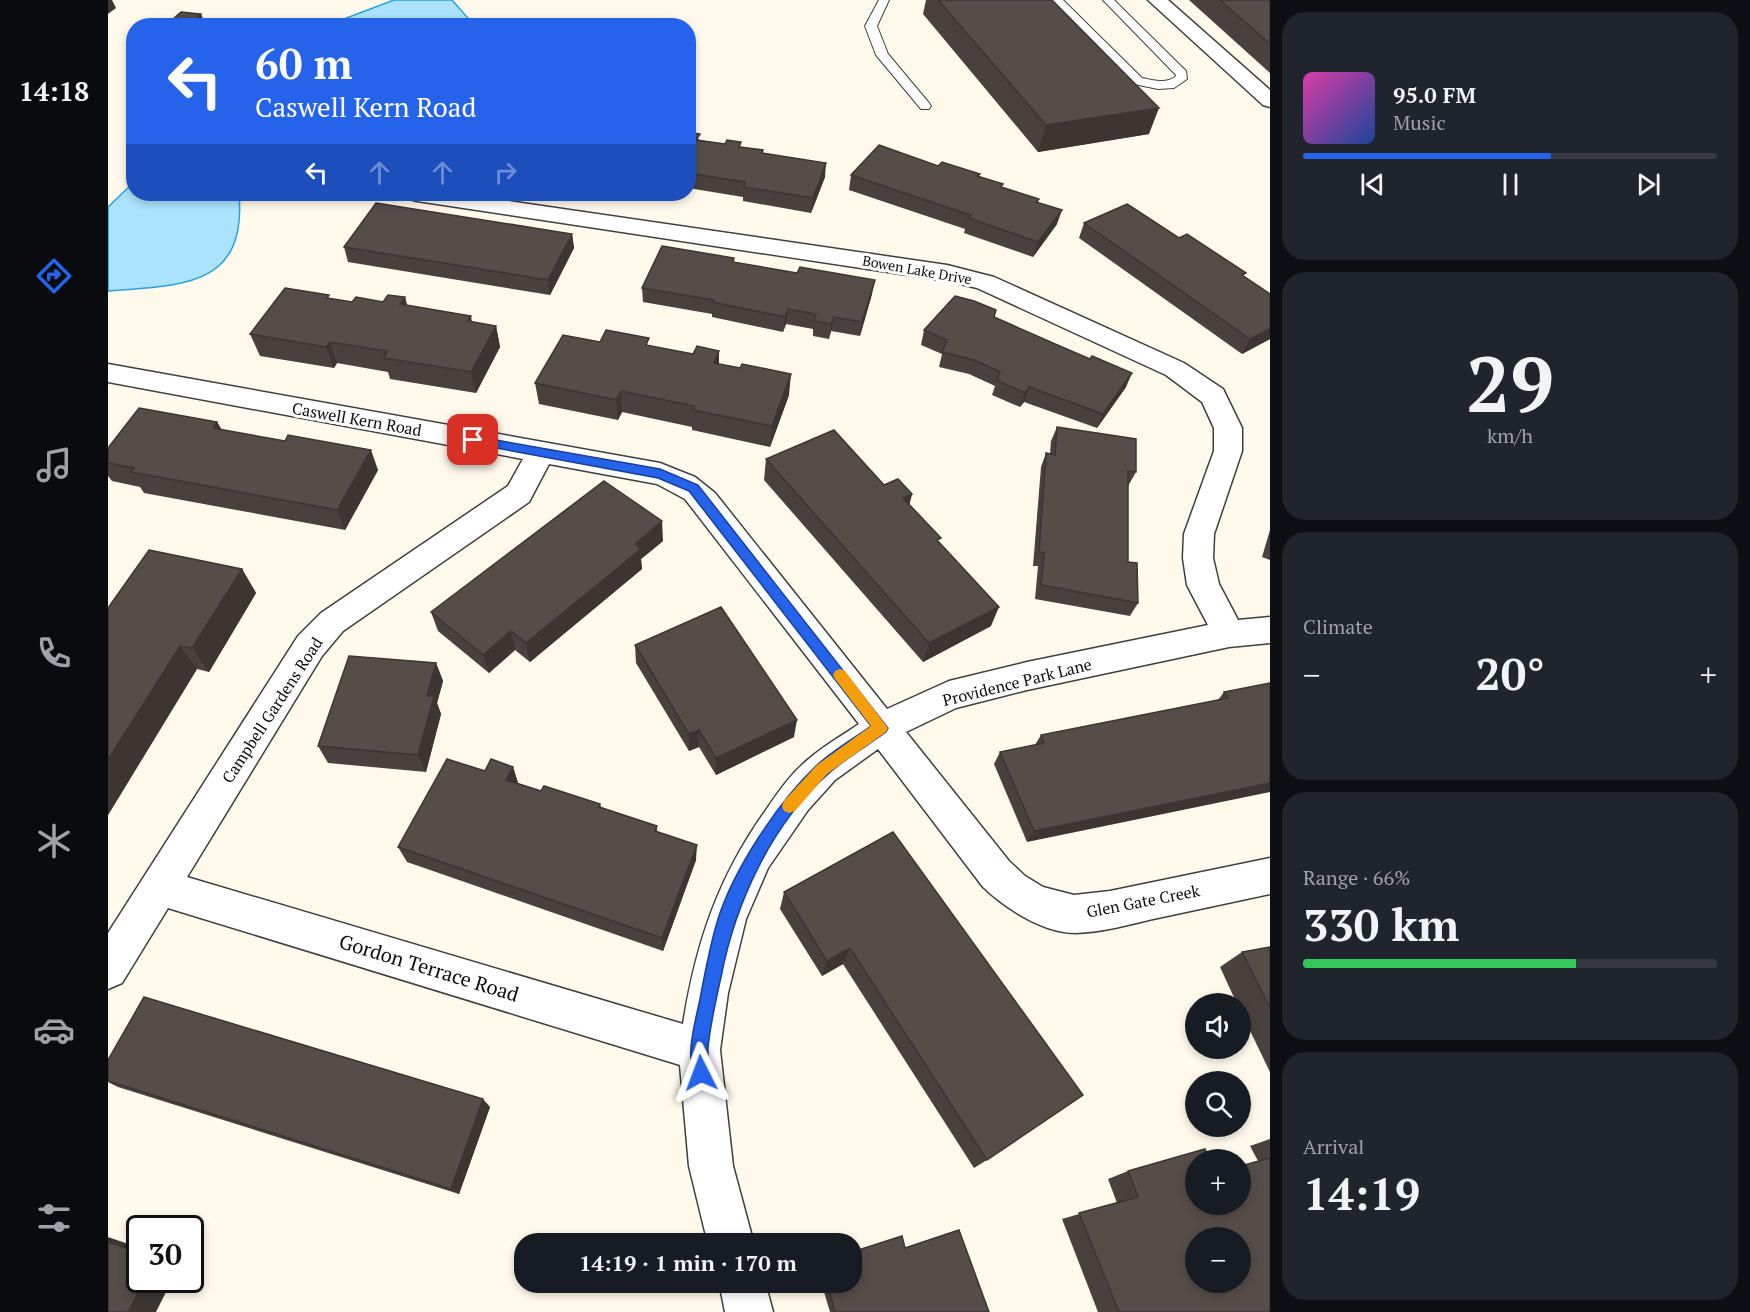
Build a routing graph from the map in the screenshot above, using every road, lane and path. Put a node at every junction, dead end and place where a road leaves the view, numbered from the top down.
1 (884, 0) edge
2 (1056, 0) edge
3 (1108, 0) edge
4 (1157, 0) edge
5 (1270, 101) edge
6 (925, 106) dead end
7 (464, 201) edge
8 (108, 373) edge
9 (542, 453) junction
10 (1270, 630) edge
11 (1229, 634) junction
12 (881, 728) junction
13 (1270, 876) edge
14 (160, 886) junction
15 (108, 969) edge
16 (699, 1050) junction
17 (728, 1233) edge
18 (745, 1293) edge
19 (749, 1312) edge

1 - 6 lane
2 - 3 lane
4 - 5 street
7 - 11 street, Bowen Lake Drive
8 - 9 street, Caswell Kern Road
9 - 12 street, Caswell Kern Road
9 - 14 street, Campbell Gardens Road
10 - 11 street, Providence Park Lane
11 - 12 street, Providence Park Lane
12 - 13 street, Glen Gate Creek
12 - 16 street, Providence Park Lane
14 - 15 street, Campbell Gardens Road
14 - 16 street, Gordon Terrace Road
16 - 17 street, Providence Park Lane
18 - 19 street

